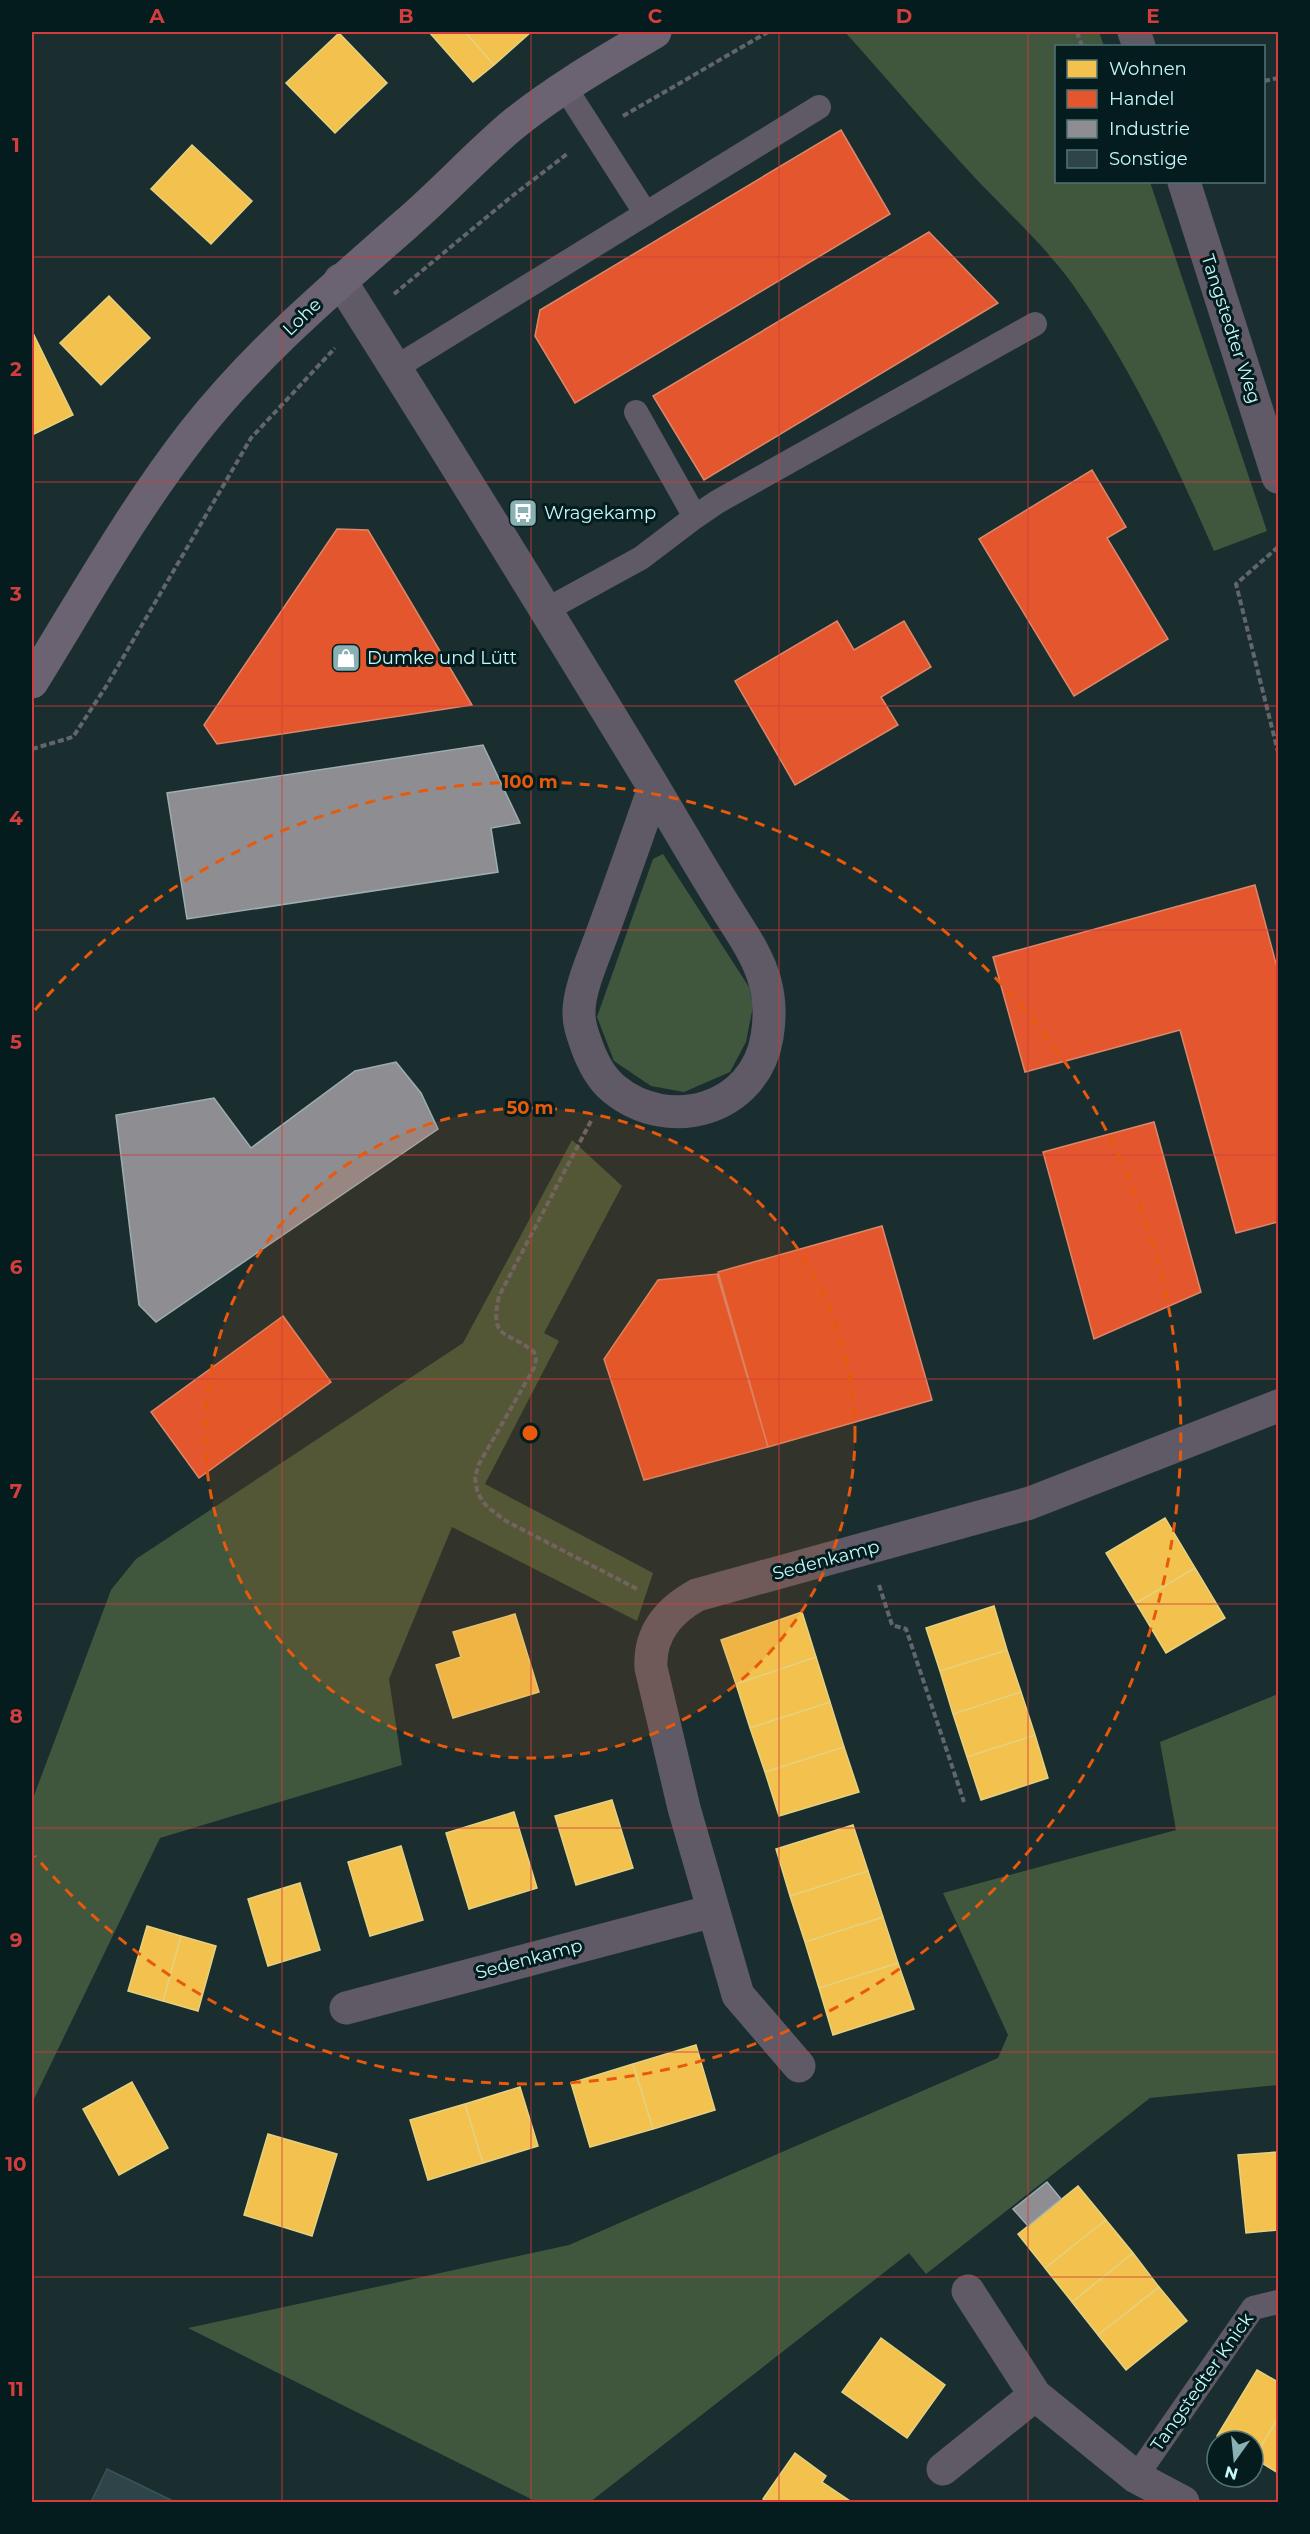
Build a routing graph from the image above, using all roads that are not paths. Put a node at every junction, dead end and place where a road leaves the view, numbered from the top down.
1 (656, 32) edge
2 (564, 86) junction
3 (819, 107) dead end
4 (1184, 183) edge
5 (646, 214) junction
6 (340, 280) junction
7 (1035, 324) dead end
8 (395, 368) junction
9 (636, 412) dead end
10 (1278, 477) edge
11 (695, 516) junction
12 (546, 610) junction
13 (32, 682) edge
14 (654, 788) junction
15 (1278, 1407) edge
16 (713, 1911) junction
17 (346, 2008) dead end
18 (800, 2066) dead end
19 (968, 2291) dead end
20 (1278, 2302) edge
21 (1035, 2396) junction
22 (943, 2469) dead end
23 (1136, 2476) junction
24 (1183, 2502) edge

1 - 2 main road, Lohe
2 - 5 lane
2 - 6 main road, Lohe
3 - 5 lane
4 - 10 street, Tangstedter Weg
5 - 8 lane
6 - 8 street
6 - 13 main road, Lohe
7 - 11 lane
8 - 12 street
9 - 11 lane
11 - 12 lane
12 - 14 street
14 - 14 street
15 - 16 street, Sedenkamp
16 - 17 street, Sedenkamp
16 - 18 street, Sedenkamp
19 - 21 street
20 - 23 lane, Tangstedter Knick
21 - 22 street
21 - 23 street
23 - 24 street

